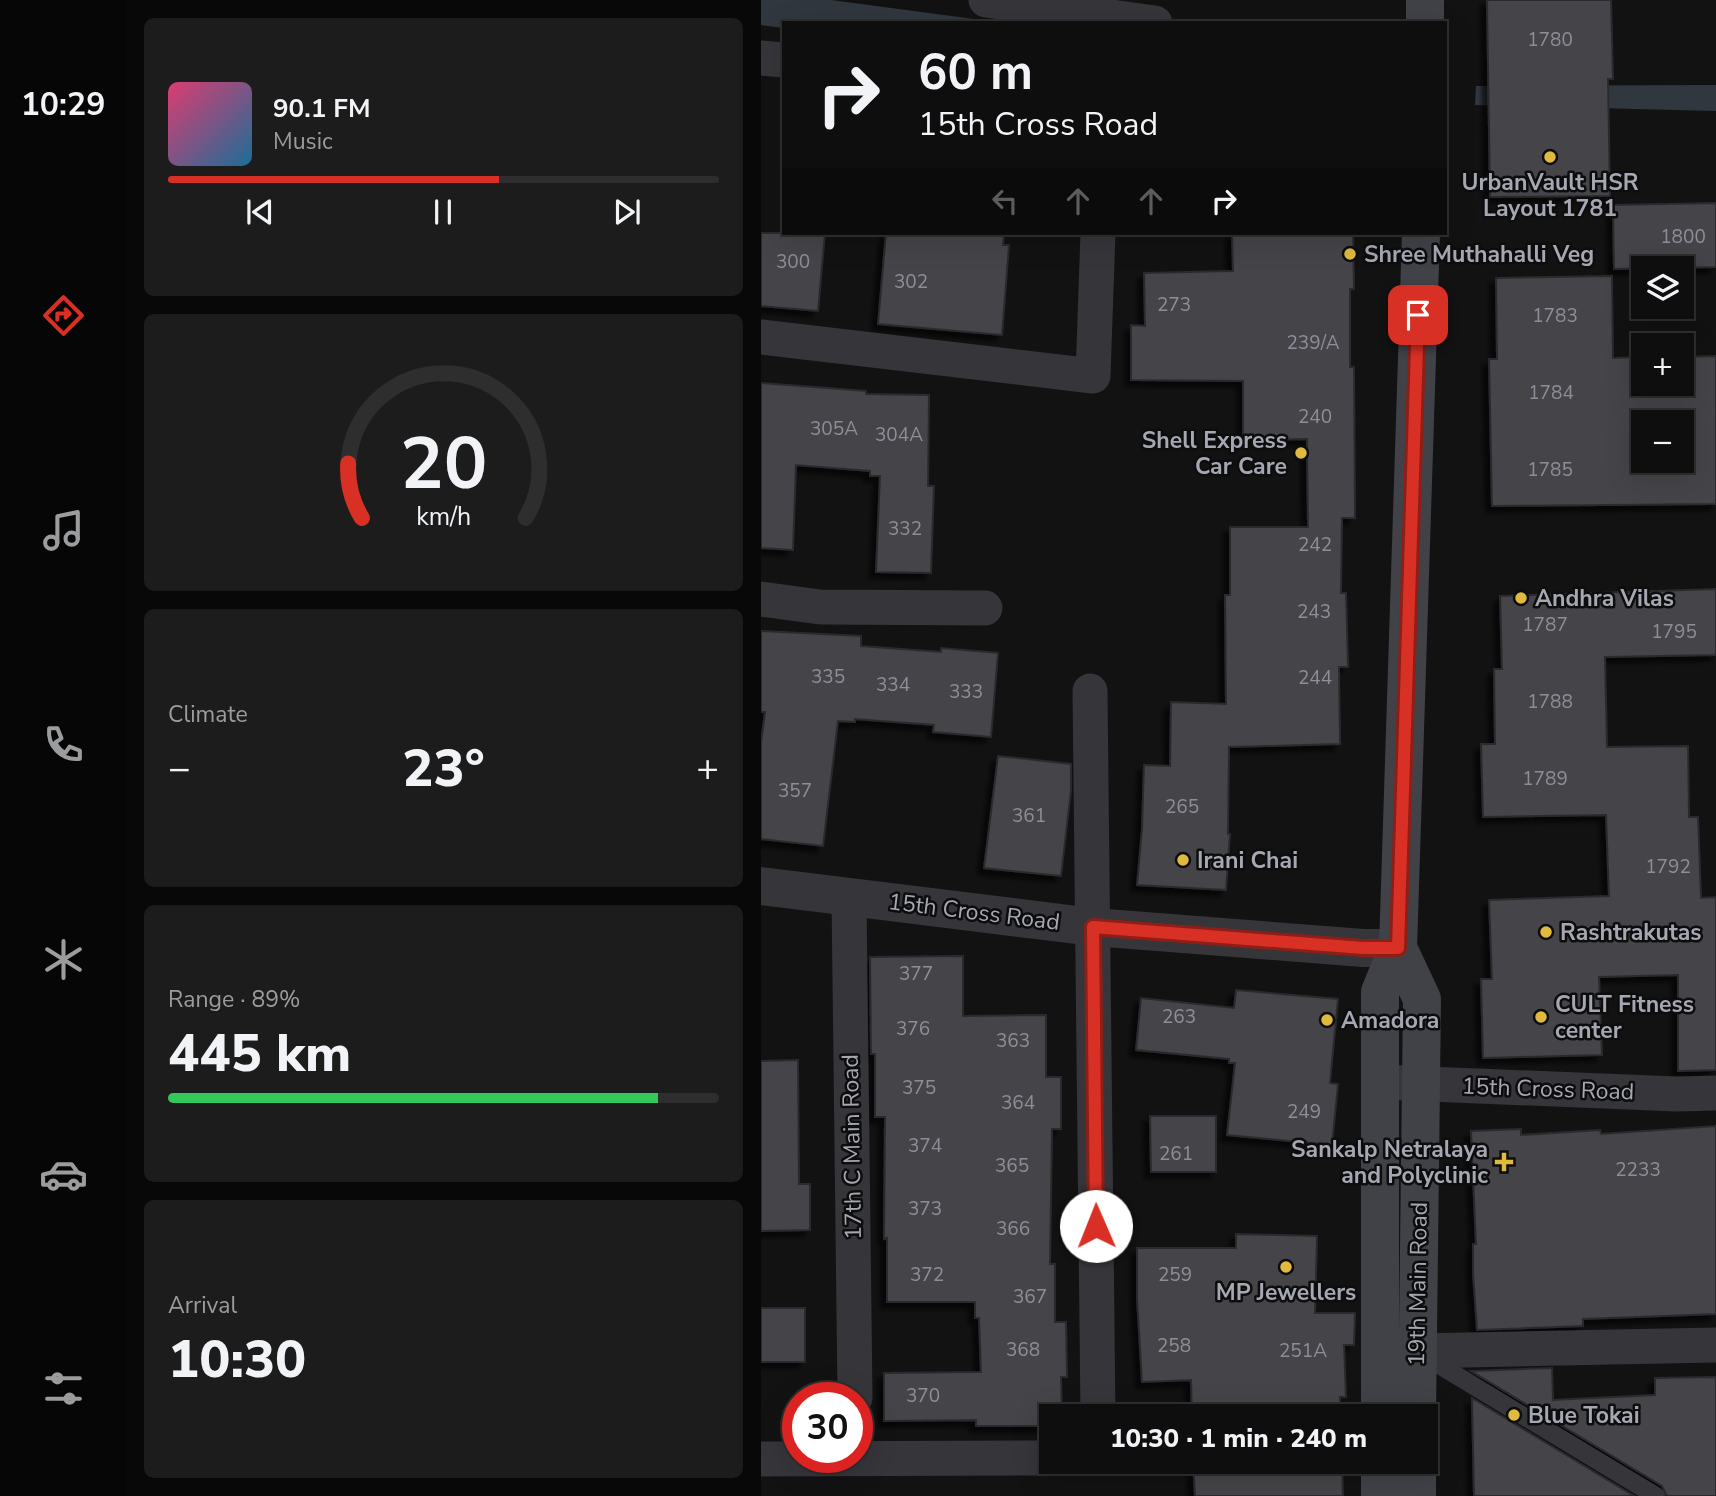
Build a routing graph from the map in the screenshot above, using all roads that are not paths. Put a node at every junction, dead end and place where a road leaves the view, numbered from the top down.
1 (986, 0) edge
2 (1425, 0) edge
3 (1081, 6) edge
4 (1146, 21) edge
5 (1425, 21) edge
6 (761, 58) edge
7 (782, 60) edge
8 (1098, 235) edge
9 (1421, 235) edge
10 (761, 337) edge
11 (761, 599) edge
12 (985, 608) dead end
13 (1090, 691) dead end
14 (761, 886) edge
15 (849, 897) junction
16 (1093, 927) junction
17 (1398, 948) junction
18 (1380, 1082) junction
19 (1421, 1084) junction
20 (1716, 1093) edge
21 (1716, 1345) edge
22 (1417, 1351) junction
23 (855, 1382) edge
24 (1098, 1404) edge
25 (1380, 1404) edge
26 (1417, 1404) edge
27 (873, 1458) edge
28 (1039, 1458) edge
29 (761, 1459) edge
30 (782, 1459) edge
31 (1380, 1474) edge
32 (1417, 1474) edge
33 (1380, 1496) edge
34 (1417, 1496) edge
35 (1656, 1496) edge

1 - 3 street
2 - 5 main road
3 - 4 street
6 - 7 street
8 - 10 street
9 - 17 main road, 19th Main Road
11 - 12 street
13 - 16 street
14 - 15 street, 15th Cross Road
15 - 16 street, 15th Cross Road
15 - 23 street, 17th C Main Road
16 - 17 street, 15th Cross Road
16 - 24 street
17 - 18 main road, 19th Main Road
17 - 19 main road, 19th Main Road
18 - 19 street, 15th Cross Road
18 - 25 main road, 19th Main Road
19 - 20 street, 15th Cross Road
19 - 22 main road, 19th Main Road
21 - 22 street
22 - 26 main road, 19th Main Road
22 - 35 lane
27 - 28 street
29 - 30 street
31 - 33 main road
32 - 34 main road

